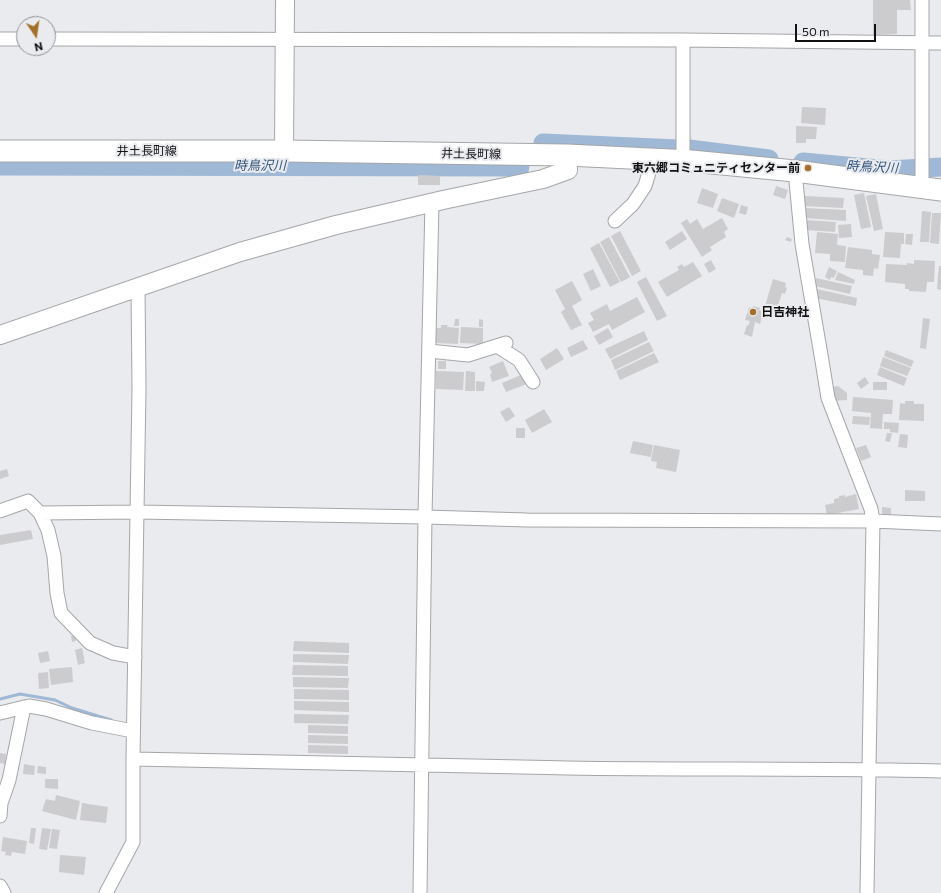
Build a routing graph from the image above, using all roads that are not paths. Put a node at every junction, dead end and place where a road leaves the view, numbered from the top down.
1 (284, 0) edge
2 (922, 0) edge
3 (284, 39) junction
4 (0, 40) edge
5 (16, 40) edge
6 (56, 40) edge
7 (683, 40) junction
8 (922, 44) junction
9 (941, 44) edge
10 (0, 151) edge
11 (284, 151) junction
12 (567, 155) junction
13 (653, 159) junction
14 (683, 160) junction
15 (795, 171) junction
16 (927, 179) edge
17 (432, 202) junction
18 (615, 221) dead end
19 (138, 287) junction
20 (0, 335) edge
21 (429, 351) junction
22 (533, 382) dead end
23 (0, 511) edge
24 (138, 512) junction
25 (40, 513) junction
26 (425, 517) junction
27 (873, 521) junction
28 (941, 524) edge
29 (135, 657) junction
30 (24, 707) junction
31 (0, 713) edge
32 (133, 731) junction
33 (133, 759) junction
34 (423, 764) junction
35 (870, 770) junction
36 (941, 771) edge
37 (0, 816) edge
38 (0, 886) edge
39 (4, 893) edge
40 (106, 893) edge
41 (420, 893) edge
42 (867, 893) edge

1 - 3 street
2 - 8 street
3 - 6 street
3 - 7 street
3 - 11 street
4 - 5 street
7 - 8 street
7 - 14 street
8 - 9 street
8 - 16 street
10 - 11 main road, 井土長町線
11 - 12 main road, 井土長町線
12 - 13 main road, 井土長町線
12 - 17 street
13 - 14 main road, 井土長町線
13 - 18 street
14 - 15 main road, 井土長町線
15 - 16 main road, 井土長町線
15 - 27 street
17 - 19 street
17 - 21 street
19 - 20 street
19 - 24 street
21 - 22 street
21 - 26 street
23 - 25 street
24 - 25 street
24 - 26 street
24 - 29 street
25 - 29 street
26 - 27 street
26 - 34 street
27 - 28 street
27 - 35 street
29 - 32 street
30 - 31 street
30 - 32 street
30 - 37 street
32 - 33 street
33 - 34 street
33 - 40 street
34 - 35 street
34 - 41 street
35 - 36 street
35 - 42 street
38 - 39 street

